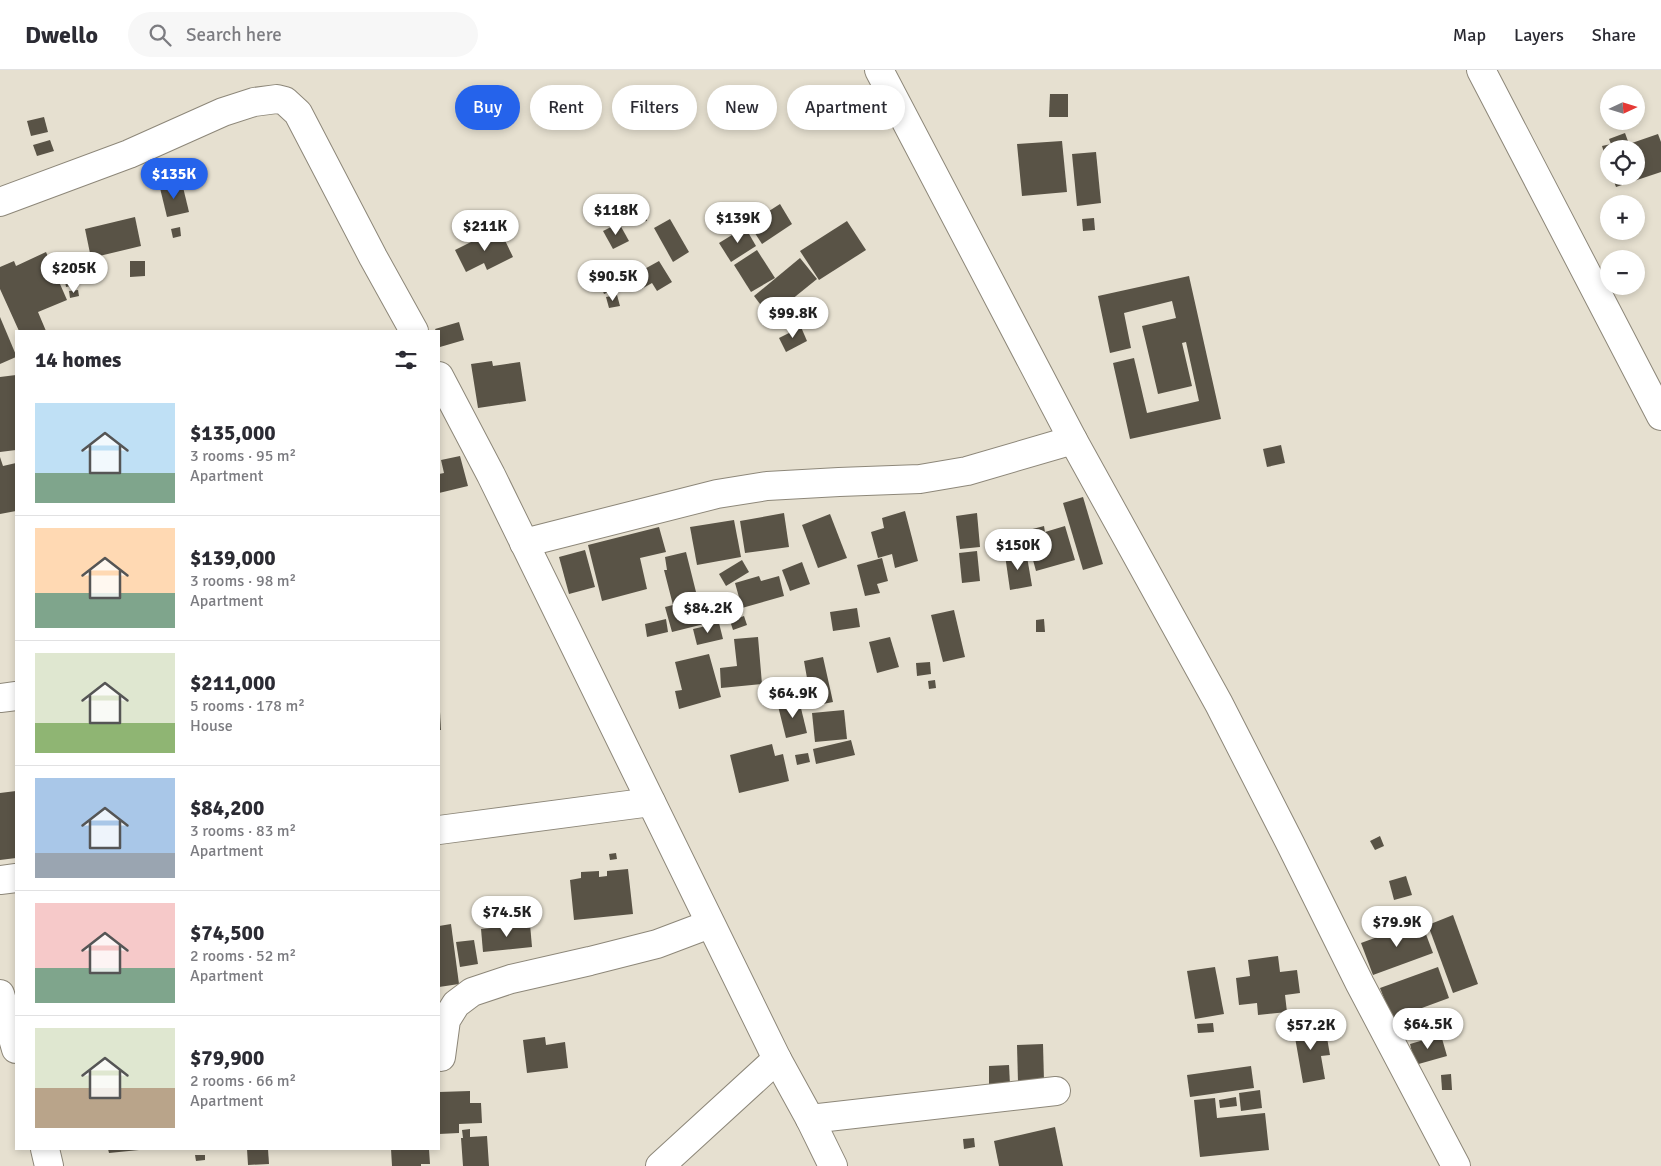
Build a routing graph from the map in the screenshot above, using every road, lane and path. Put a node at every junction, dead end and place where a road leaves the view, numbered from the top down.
1 (879, 70) edge
2 (1481, 70) edge
3 (0, 202) edge
4 (413, 330) edge
5 (440, 378) edge
6 (1661, 416) edge
7 (1073, 440) junction
8 (524, 543) junction
9 (15, 696) edge
10 (0, 698) edge
11 (651, 802) junction
12 (440, 830) edge
13 (15, 878) edge
14 (0, 880) edge
15 (710, 924) junction
16 (0, 994) edge
17 (15, 1046) edge
18 (441, 1057) dead end
19 (777, 1059) junction
20 (1056, 1091) dead end
21 (810, 1119) junction
22 (44, 1150) edge
23 (49, 1166) edge
24 (660, 1166) edge
25 (833, 1166) edge
26 (1456, 1166) edge

1 - 7 street
2 - 6 street
3 - 4 street
5 - 8 street
7 - 8 street
7 - 26 street
8 - 11 street
9 - 10 street
11 - 12 street
11 - 15 street
13 - 14 street
15 - 18 street
15 - 19 street
16 - 17 street
19 - 21 street
19 - 24 street
20 - 21 street
21 - 25 street
22 - 23 street

